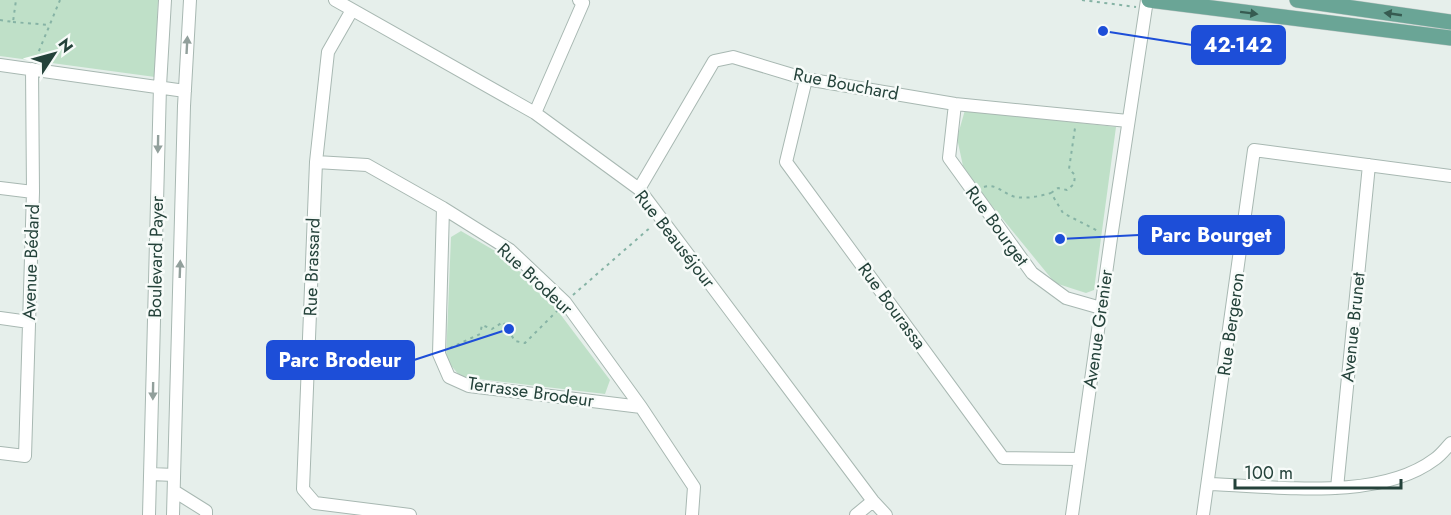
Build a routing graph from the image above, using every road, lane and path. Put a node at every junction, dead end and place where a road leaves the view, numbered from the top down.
1 (16, 0) edge
2 (60, 0) edge
3 (165, 0) edge
4 (190, 0) edge
5 (335, 0) edge
6 (579, 0) edge
7 (1148, 0) edge
8 (1297, 0) edge
9 (352, 10) junction
10 (0, 20) edge
11 (13, 22) junction
12 (1451, 22) edge
13 (50, 26) junction
14 (1451, 38) edge
15 (0, 65) edge
16 (32, 69) junction
17 (807, 79) junction
18 (160, 86) junction
19 (185, 91) junction
20 (955, 104) junction
21 (536, 113) junction
22 (1076, 116) junction
23 (1128, 121) junction
24 (316, 162) junction
25 (1369, 165) junction
26 (1451, 176) edge
27 (0, 188) edge
28 (639, 189) junction
29 (33, 192) junction
30 (972, 192) junction
31 (1051, 194) junction
32 (443, 208) junction
33 (661, 218) junction
34 (1111, 238) junction
35 (565, 302) junction
36 (1101, 308) junction
37 (0, 318) edge
38 (29, 322) junction
39 (439, 354) junction
40 (641, 407) junction
41 (1451, 443) edge
42 (0, 453) edge
43 (1080, 459) junction
44 (151, 474) junction
45 (174, 475) junction
46 (1209, 484) junction
47 (1338, 488) junction
48 (174, 491) junction
49 (873, 501) junction
50 (149, 515) edge
51 (173, 515) edge
52 (206, 515) edge
53 (410, 515) edge
54 (692, 515) edge
55 (856, 515) edge
56 (886, 515) edge
57 (1072, 515) edge
58 (1203, 515) edge

1 - 11 path
2 - 13 path
3 - 18 street, Boulevard Payer
19 -> 4 street, Boulevard Payer
5 - 9 street, Rue Beauséjour
6 - 21 street
7 -> 14 main road
7 - 23 street, Avenue Grenier
12 -> 8 main road
9 - 21 street, Rue Beauséjour
9 - 24 street, Rue Brassard
10 - 11 path
11 - 13 path
13 - 16 path
15 - 16 street
16 - 18 street
16 - 29 street, Avenue Bédard
17 - 20 street, Rue Bouchard
17 - 28 street, Rue Bouchard
17 - 43 street, Rue Bourassa
18 - 19 street
18 -> 44 street, Boulevard Payer
45 -> 19 street, Boulevard Payer
20 - 22 street, Rue Bouchard
20 - 30 street, Rue Bourget
21 - 28 street, Rue Beauséjour
22 - 23 street, Rue Bouchard
22 - 31 path
23 - 34 street, Avenue Grenier
24 - 32 street, Rue Brodeur
24 - 53 street, Rue Brassard
25 - 26 street, Rue Bergeron
25 - 46 street, Rue Bergeron
25 - 47 street, Avenue Brunet
27 - 29 street
28 - 33 street, Rue Beauséjour
29 - 38 street, Avenue Bédard
30 - 31 path
30 - 36 street, Rue Bourget
31 - 34 path
32 - 35 street, Rue Brodeur
32 - 39 street
33 - 35 path
33 - 49 street, Rue Beauséjour
34 - 36 street, Avenue Grenier
35 - 39 path
35 - 40 street, Rue Brodeur
36 - 43 street, Avenue Grenier
37 - 38 street
38 - 42 street, Avenue Bédard
39 - 40 street, Terrasse Brodeur
40 - 54 street, Rue Brodeur
41 - 47 street
43 - 57 street, Avenue Grenier
44 - 45 street
44 - 50 street, Boulevard Payer
45 - 48 street, Boulevard Payer
46 - 47 street
46 - 58 street, Rue Bergeron
48 - 51 street, Boulevard Payer
48 - 52 street
49 - 55 street
49 - 56 street, Rue Beauséjour

